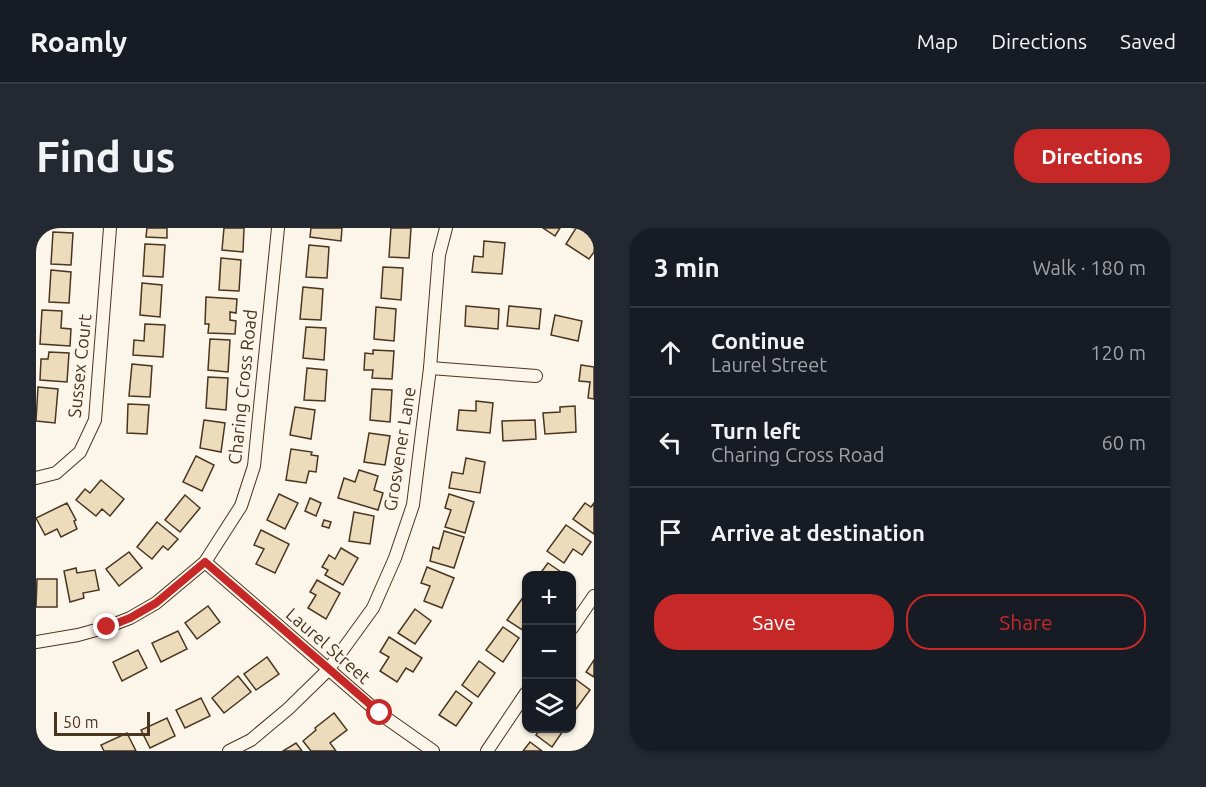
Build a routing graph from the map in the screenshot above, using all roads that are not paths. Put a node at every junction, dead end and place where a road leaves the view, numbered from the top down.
1 (110, 228) edge
2 (278, 228) edge
3 (446, 228) edge
4 (430, 368) junction
5 (536, 376) dead end
6 (36, 478) edge
7 (205, 562) junction
8 (594, 596) edge
9 (574, 625) edge
10 (36, 642) edge
11 (328, 670) junction
12 (522, 699) edge
13 (229, 751) edge
14 (433, 751) edge
15 (487, 751) edge

1 - 6 street, Sussex Court
2 - 7 street, Charing Cross Road
3 - 4 street, Grosvener Lane
4 - 5 street
4 - 11 street, Grosvener Lane
7 - 10 street, Charing Cross Road
7 - 11 street, Laurel Street
8 - 9 street
11 - 13 street, Grosvener Lane
11 - 14 street, Laurel Street
12 - 15 street

